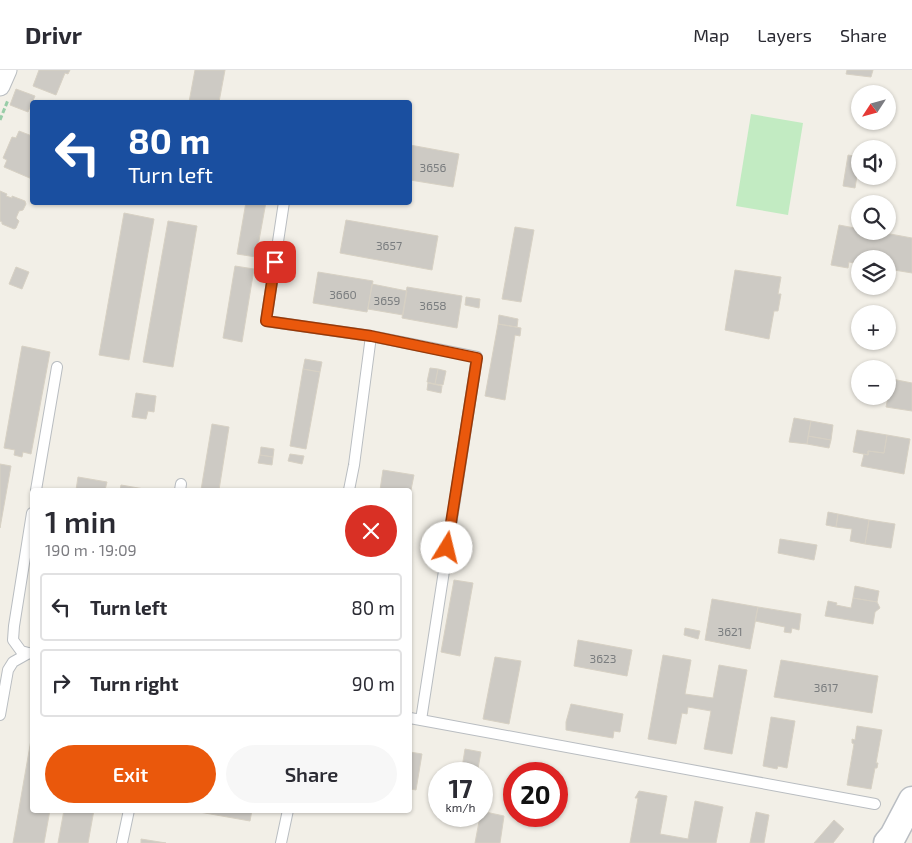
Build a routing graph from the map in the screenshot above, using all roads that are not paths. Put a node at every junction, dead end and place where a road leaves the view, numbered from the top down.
1 (7, 70) edge
2 (0, 86) edge
3 (284, 205) edge
4 (371, 336) junction
5 (56, 367) dead end
6 (36, 488) edge
7 (349, 488) edge
8 (30, 526) edge
9 (30, 654) edge
10 (30, 654) edge
11 (0, 715) edge
12 (415, 719) edge
13 (875, 804) dead end
14 (910, 810) edge
15 (128, 813) edge
16 (287, 813) edge
17 (122, 843) edge
18 (281, 843) edge
19 (887, 843) edge

1 - 2 street
3 - 4 lane
4 - 7 lane
4 - 12 lane
5 - 6 lane
8 - 9 lane
10 - 11 lane
12 - 13 lane
14 - 19 main road
15 - 17 lane
16 - 18 lane

